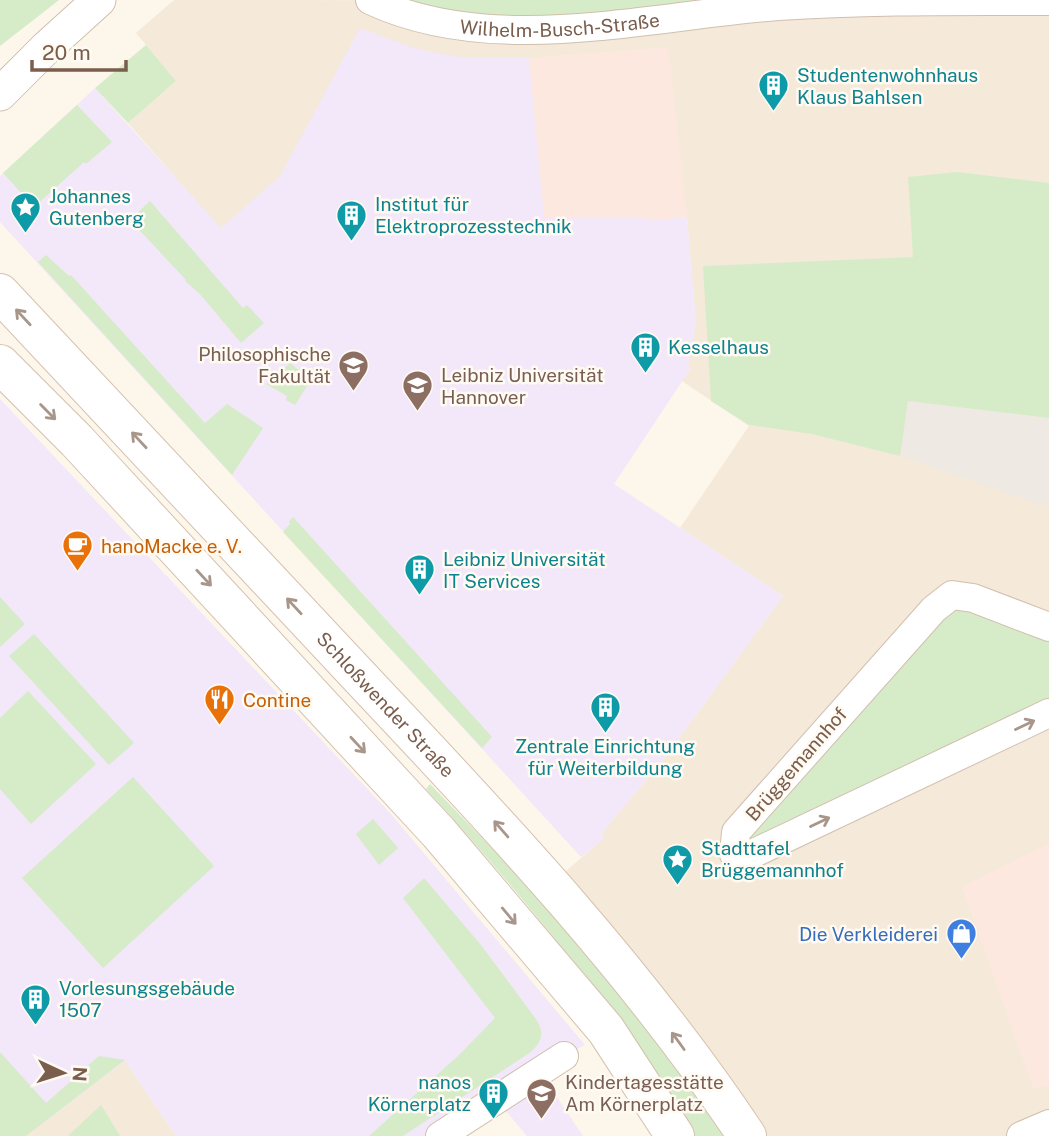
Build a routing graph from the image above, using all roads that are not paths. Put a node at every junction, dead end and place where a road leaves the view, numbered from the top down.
1 (99, 0) edge
2 (370, 0) edge
3 (1049, 1) edge
4 (46, 48) junction
5 (0, 74) edge
6 (0, 94) edge
7 (0, 293) edge
8 (0, 364) edge
9 (1049, 627) edge
10 (1049, 713) edge
11 (564, 1056) dead end
12 (1049, 1124) edge
13 (440, 1136) edge
14 (675, 1136) edge
15 (747, 1136) edge
16 (1021, 1136) edge

1 - 4 street
2 - 3 street, Wilhelm-Busch-Straße
4 - 5 street
4 - 6 street
15 -> 7 main road, Schloßwender Straße
8 -> 14 main road
9 -> 10 street, Brüggemannhof
11 - 13 street
12 - 16 street

